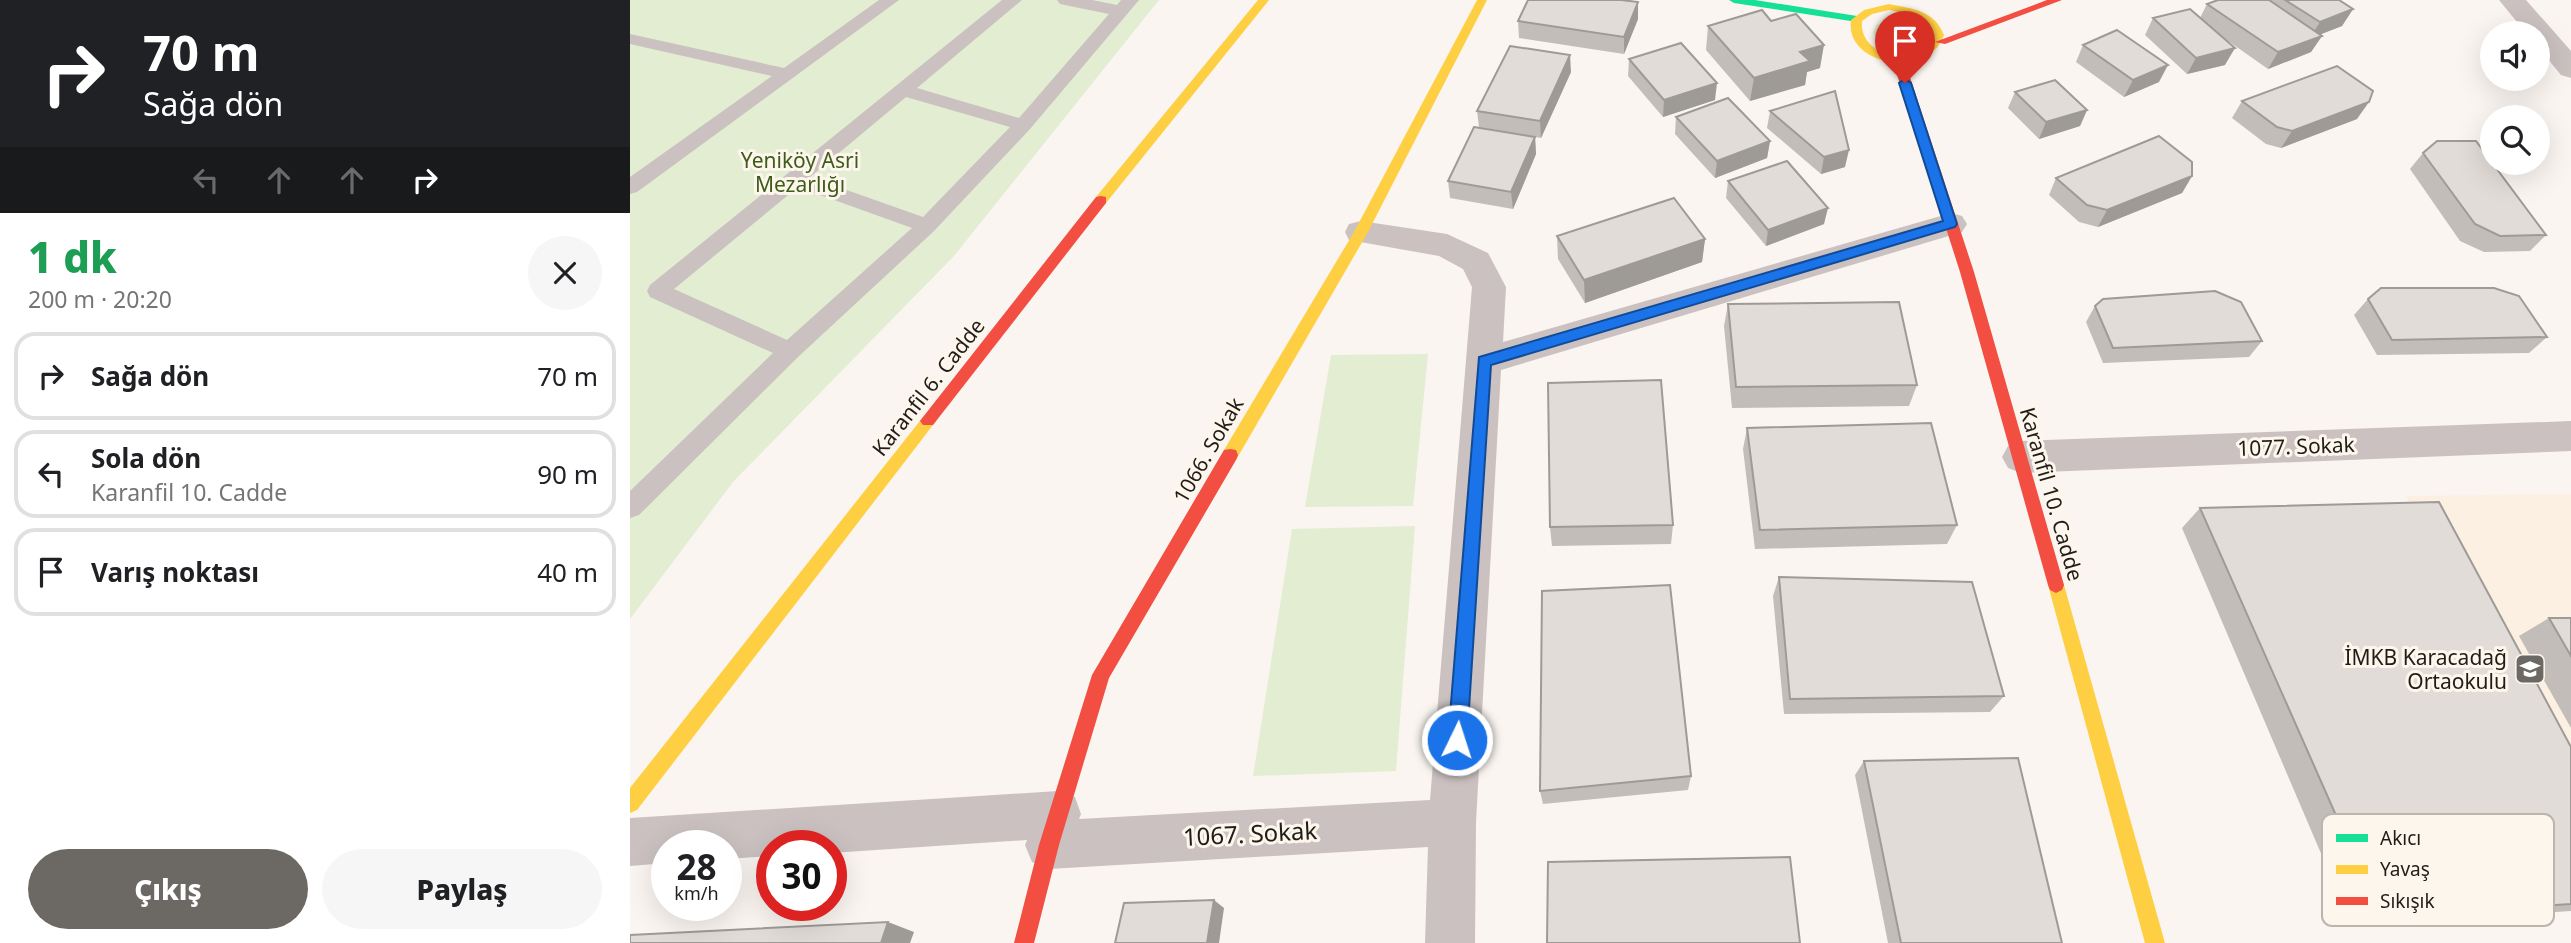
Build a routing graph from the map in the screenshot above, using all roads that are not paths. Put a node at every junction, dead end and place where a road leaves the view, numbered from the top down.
1 (890, 0) edge
2 (1013, 0) edge
3 (1066, 0) edge
4 (1264, 0) edge
5 (1482, 0) edge
6 (1734, 0) edge
7 (2057, 0) edge
8 (2512, 0) edge
9 (1925, 4) dead end
10 (1126, 6) edge
11 (1904, 9) junction
12 (1857, 19) junction
13 (630, 40) edge
14 (1941, 42) junction
15 (1898, 60) junction
16 (2571, 69) edge
17 (786, 74) junction
18 (903, 90) junction
19 (1023, 125) junction
20 (797, 179) junction
21 (630, 187) edge
22 (1951, 224) junction
23 (927, 226) junction
24 (1361, 232) junction
25 (790, 351) junction
26 (1484, 361) junction
27 (2571, 436) edge
28 (2021, 457) junction
29 (630, 507) edge
30 (630, 803) edge
31 (1452, 822) junction
32 (1054, 829) junction
33 (630, 842) edge
34 (1024, 943) edge
35 (1450, 943) edge
36 (2155, 943) edge

1 - 17 lane
2 - 18 lane
3 - 10 lane
4 - 30 street, Karanfil 6. Cadde
5 - 24 street, 1066. Sokak
6 - 12 street
7 - 14 street
8 - 16 street
9 - 11 street
10 - 19 lane
11 - 12 street
11 - 14 street
12 - 15 street
13 - 17 lane
14 - 15 street
15 - 22 street, Karanfil 10. Cadde
17 - 21 lane
18 - 19 lane
18 - 20 lane
19 - 23 lane
20 - 23 lane
20 - 25 lane
22 - 26 street
22 - 28 street, Karanfil 10. Cadde
23 - 25 lane
24 - 26 street
24 - 32 street, 1066. Sokak
25 - 29 lane
26 - 31 street
27 - 28 street, 1077. Sokak
28 - 36 street, Karanfil 10. Cadde
31 - 32 street, 1067. Sokak
31 - 35 street
32 - 33 street, 1067. Sokak
32 - 34 street, 1066. Sokak

